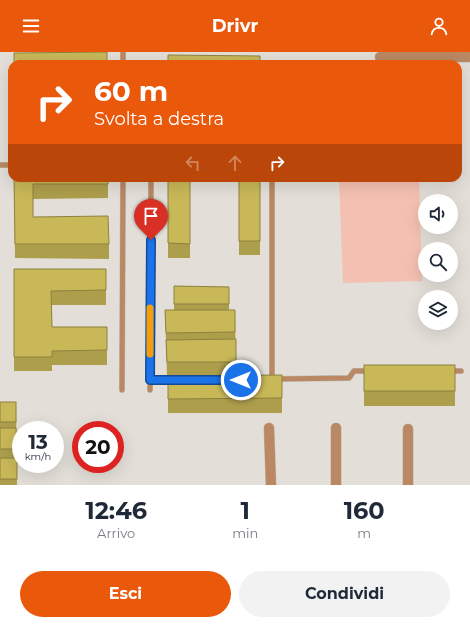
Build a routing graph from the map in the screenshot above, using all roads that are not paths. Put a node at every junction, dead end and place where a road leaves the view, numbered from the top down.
1 (380, 57) dead end
2 (470, 57) edge
3 (123, 182) edge
4 (151, 182) edge
5 (272, 182) edge
6 (377, 371) edge
7 (438, 371) edge
8 (461, 371) dead end
9 (264, 379) edge
10 (272, 379) junction
11 (150, 380) junction
12 (180, 380) edge
13 (122, 390) dead end
14 (150, 390) dead end
15 (269, 428) dead end
16 (336, 428) dead end
17 (408, 429) dead end
18 (271, 485) edge
19 (336, 485) edge
20 (408, 485) edge

1 - 2 street
3 - 13 lane
4 - 11 lane
5 - 10 lane
6 - 10 lane
7 - 8 lane
9 - 10 lane
11 - 12 lane
11 - 14 lane
15 - 18 street
16 - 19 street
17 - 20 street

